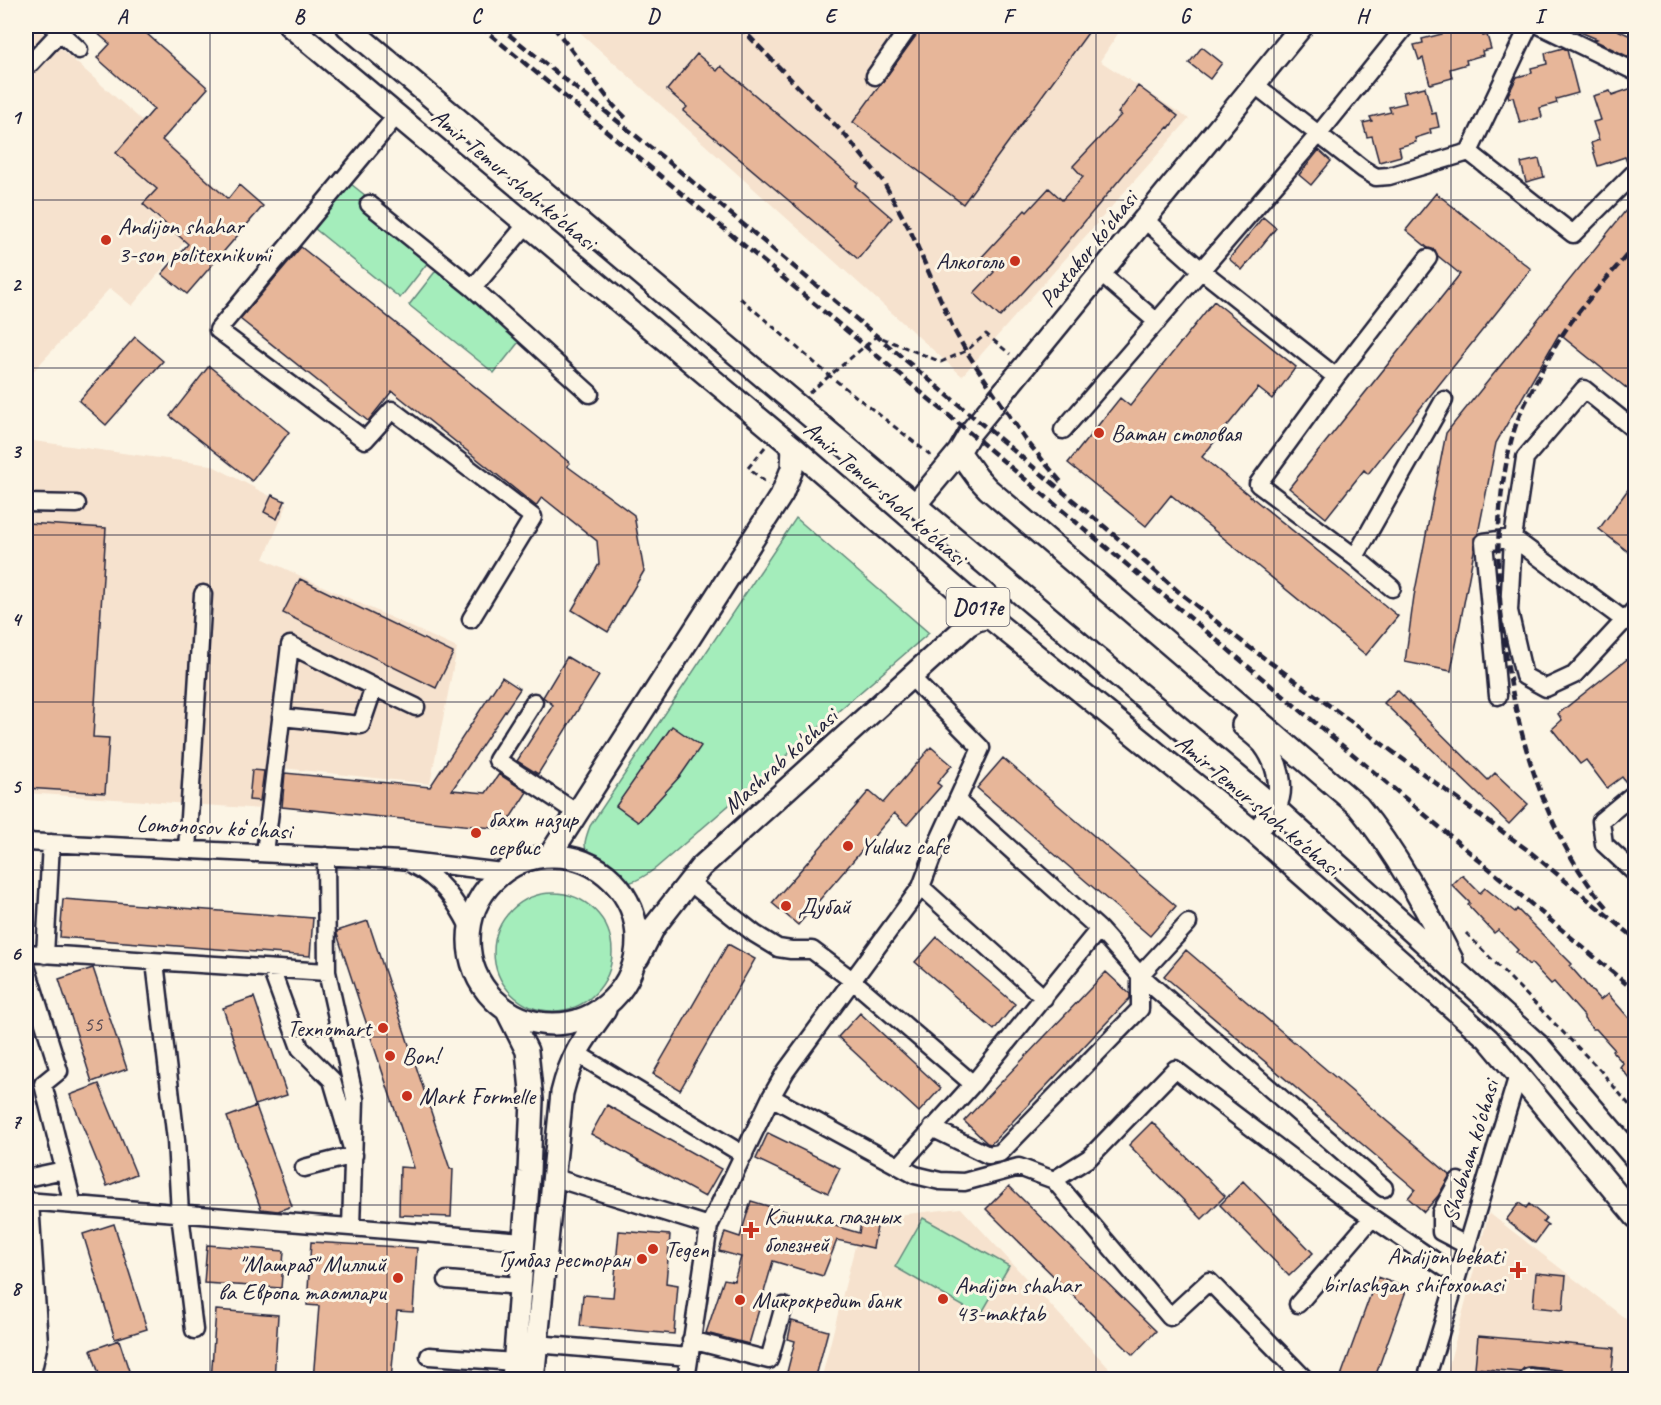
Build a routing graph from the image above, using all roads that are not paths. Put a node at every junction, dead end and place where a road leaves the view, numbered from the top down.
1 (290, 26) edge
2 (347, 26) edge
3 (910, 26) edge
4 (1302, 26) edge
5 (1406, 26) edge
6 (1529, 26) edge
7 (1541, 26) edge
8 (56, 29) edge
9 (79, 50) dead end
10 (26, 60) edge
11 (1635, 72) edge
12 (875, 76) dead end
13 (1254, 84) junction
14 (397, 115) junction
15 (1318, 135) junction
16 (1469, 152) junction
17 (1635, 171) edge
18 (369, 204) dead end
19 (1144, 219) junction
20 (526, 224) junction
21 (1428, 258) dead end
22 (1201, 270) junction
23 (1100, 273) junction
24 (473, 288) junction
25 (1157, 322) junction
26 (1336, 377) junction
27 (590, 394) dead end
28 (1444, 400) dead end
29 (1063, 430) dead end
30 (1635, 431) edge
31 (793, 447) junction
32 (952, 460) junction
33 (26, 503) edge
34 (77, 504) dead end
35 (915, 505) junction
36 (1513, 538) junction
37 (1355, 557) junction
38 (1392, 588) dead end
39 (203, 594) dead end
40 (1630, 614) edge
41 (989, 617) junction
42 (471, 619) dead end
43 (911, 677) junction
44 (374, 687) junction
45 (1498, 696) dead end
46 (534, 702) dead end
47 (416, 707) dead end
48 (281, 717) junction
49 (1635, 792) edge
50 (957, 801) junction
51 (1275, 808) junction
52 (577, 813) junction
53 (1255, 833) junction
54 (26, 842) edge
55 (51, 843) junction
56 (188, 850) junction
57 (265, 853) junction
58 (550, 855) junction
59 (326, 856) junction
60 (401, 860) junction
61 (502, 872) junction
62 (1635, 874) edge
63 (688, 881) junction
64 (921, 887) junction
65 (1188, 923) dead end
66 (469, 927) junction
67 (1099, 929) junction
68 (26, 953) edge
69 (45, 955) junction
70 (155, 962) junction
71 (26, 966) edge
72 (271, 969) junction
73 (632, 969) junction
74 (327, 972) junction
75 (1459, 972) junction
76 (1140, 975) junction
77 (852, 981) junction
78 (1044, 998) junction
79 (610, 1002) junction
80 (507, 1011) junction
81 (576, 1053) junction
82 (1518, 1075) junction
83 (973, 1084) junction
84 (771, 1097) junction
85 (932, 1128) junction
86 (354, 1155) junction
87 (744, 1155) junction
88 (1635, 1159) edge
89 (899, 1167) junction
90 (304, 1168) dead end
91 (64, 1170) junction
92 (552, 1177) junction
93 (26, 1178) edge
94 (1054, 1180) junction
95 (1458, 1181) dead end
96 (1384, 1188) dead end
97 (28, 1201) edge
98 (73, 1205) junction
99 (180, 1214) junction
100 (1635, 1217) edge
101 (1372, 1218) junction
102 (709, 1226) junction
103 (351, 1227) junction
104 (524, 1241) junction
105 (1467, 1245) junction
106 (1457, 1276) junction
107 (447, 1280) dead end
108 (520, 1286) junction
109 (1298, 1304) dead end
110 (784, 1306) dead end
111 (194, 1330) dead end
112 (691, 1340) junction
113 (536, 1344) junction
114 (429, 1356) dead end
115 (689, 1357) junction
116 (514, 1371) edge
117 (1529, 1377) dead end
118 (33, 1380) edge
119 (533, 1380) edge
120 (686, 1380) edge
121 (1306, 1380) edge
122 (1426, 1380) edge
123 (1559, 1380) edge

1 - 14 main road, Amir Temur shoh ko'chasi / D017e
2 - 35 main road, Amir Temur shoh ko'chasi / D017e
3 - 12 street
4 - 13 main road, Paxtakor ko'chasi
5 - 15 street
6 - 16 street
7 - 11 street
8 - 9 street
8 - 10 street
13 - 15 street
13 - 19 main road, Paxtakor ko'chasi
14 - 20 main road, Amir Temur shoh ko'chasi / D017e
14 - 42 street
15 - 16 street
15 - 22 street
16 - 17 street
18 - 24 street
19 - 22 street
19 - 23 main road, Paxtakor ko'chasi
20 - 24 street
20 - 31 main road, Amir Temur shoh ko'chasi / D017e
21 - 26 street
22 - 25 street
22 - 26 street
23 - 25 street
23 - 32 main road, Paxtakor ko'chasi
24 - 27 street
25 - 29 street
26 - 37 street
28 - 37 street
30 - 36 street
31 - 41 main road, Amir Temur shoh ko'chasi / D017e
31 - 52 main road
32 - 35 main road, Paxtakor ko'chasi
32 - 51 main road
32 - 75 main road
33 - 34 street
35 - 51 main road, Amir Temur shoh ko'chasi / D017e
36 - 40 street
36 - 40 street
36 - 45 street
37 - 38 street
39 - 56 street
41 - 43 main road, Mashrab ko'chasi
41 - 53 main road, Amir Temur shoh ko'chasi / D017e
43 - 50 street
43 - 63 main road, Mashrab ko'chasi
44 - 47 street
44 - 48 street
44 - 48 street
46 - 52 street
48 - 57 street
49 - 62 street
50 - 64 street
50 - 67 street
51 - 53 main road
51 - 75 main road, Amir Temur shoh ko'chasi / D017e
52 - 58 main road
53 - 82 main road, Amir Temur shoh ko'chasi / D017e
54 - 55 street, Lomonosov koʻchasi
55 - 56 street, Lomonosov koʻchasi
55 - 69 street
56 - 57 street, Lomonosov koʻchasi
57 - 59 street, Lomonosov koʻchasi
58 - 61 main road, Mashrab ko'chasi
58 - 73 main road, Mashrab ko'chasi
59 - 60 street, Lomonosov koʻchasi
59 - 74 street
60 - 61 street, Lomonosov koʻchasi
60 - 66 street
61 - 66 main road, Mashrab ko'chasi
63 - 73 main road, Mashrab ko'chasi
63 - 77 street
64 - 77 street
64 - 78 street
65 - 76 street
66 - 80 main road, Mashrab ko'chasi
67 - 76 street
67 - 78 street
68 - 69 street
69 - 70 street
70 - 72 street
70 - 99 street
71 - 91 street
72 - 74 street
72 - 86 street
73 - 79 main road, Mashrab ko'chasi
74 - 86 street
75 - 88 main road, Amir Temur shoh ko'chasi / D017e
76 - 85 street
76 - 96 street
77 - 83 street
77 - 84 street
78 - 83 street
79 - 80 main road, Mashrab ko'chasi
79 - 81 main road, Mashrab ko'chasi
80 - 104 main road, Mashrab ko'chasi
81 - 87 street
81 - 92 main road, Mashrab ko'chasi
82 - 100 main road, Amir Temur shoh ko'chasi / D017e
82 - 105 street, Shabnam ko'chasi
83 - 85 street
84 - 87 street
84 - 89 street
85 - 89 street
86 - 90 street
86 - 103 street
87 - 102 street
89 - 94 street
91 - 93 street
91 - 98 street
92 - 102 street
92 - 113 main road, Mashrab ko'chasi
94 - 101 street
94 - 121 street
95 - 105 street
97 - 98 street
97 - 118 street
98 - 99 street
99 - 103 street
99 - 111 street
101 - 106 street
101 - 109 street
102 - 112 street
103 - 104 street
104 - 108 main road, Mashrab ko'chasi
105 - 106 street, Shabnam ko'chasi
106 - 122 street, Shabnam ko'chasi
107 - 108 street
108 - 116 main road, Mashrab ko'chasi
110 - 112 street
112 - 115 street
113 - 115 street
113 - 119 main road, Mashrab ko'chasi
114 - 116 street
115 - 120 street
117 - 123 street

